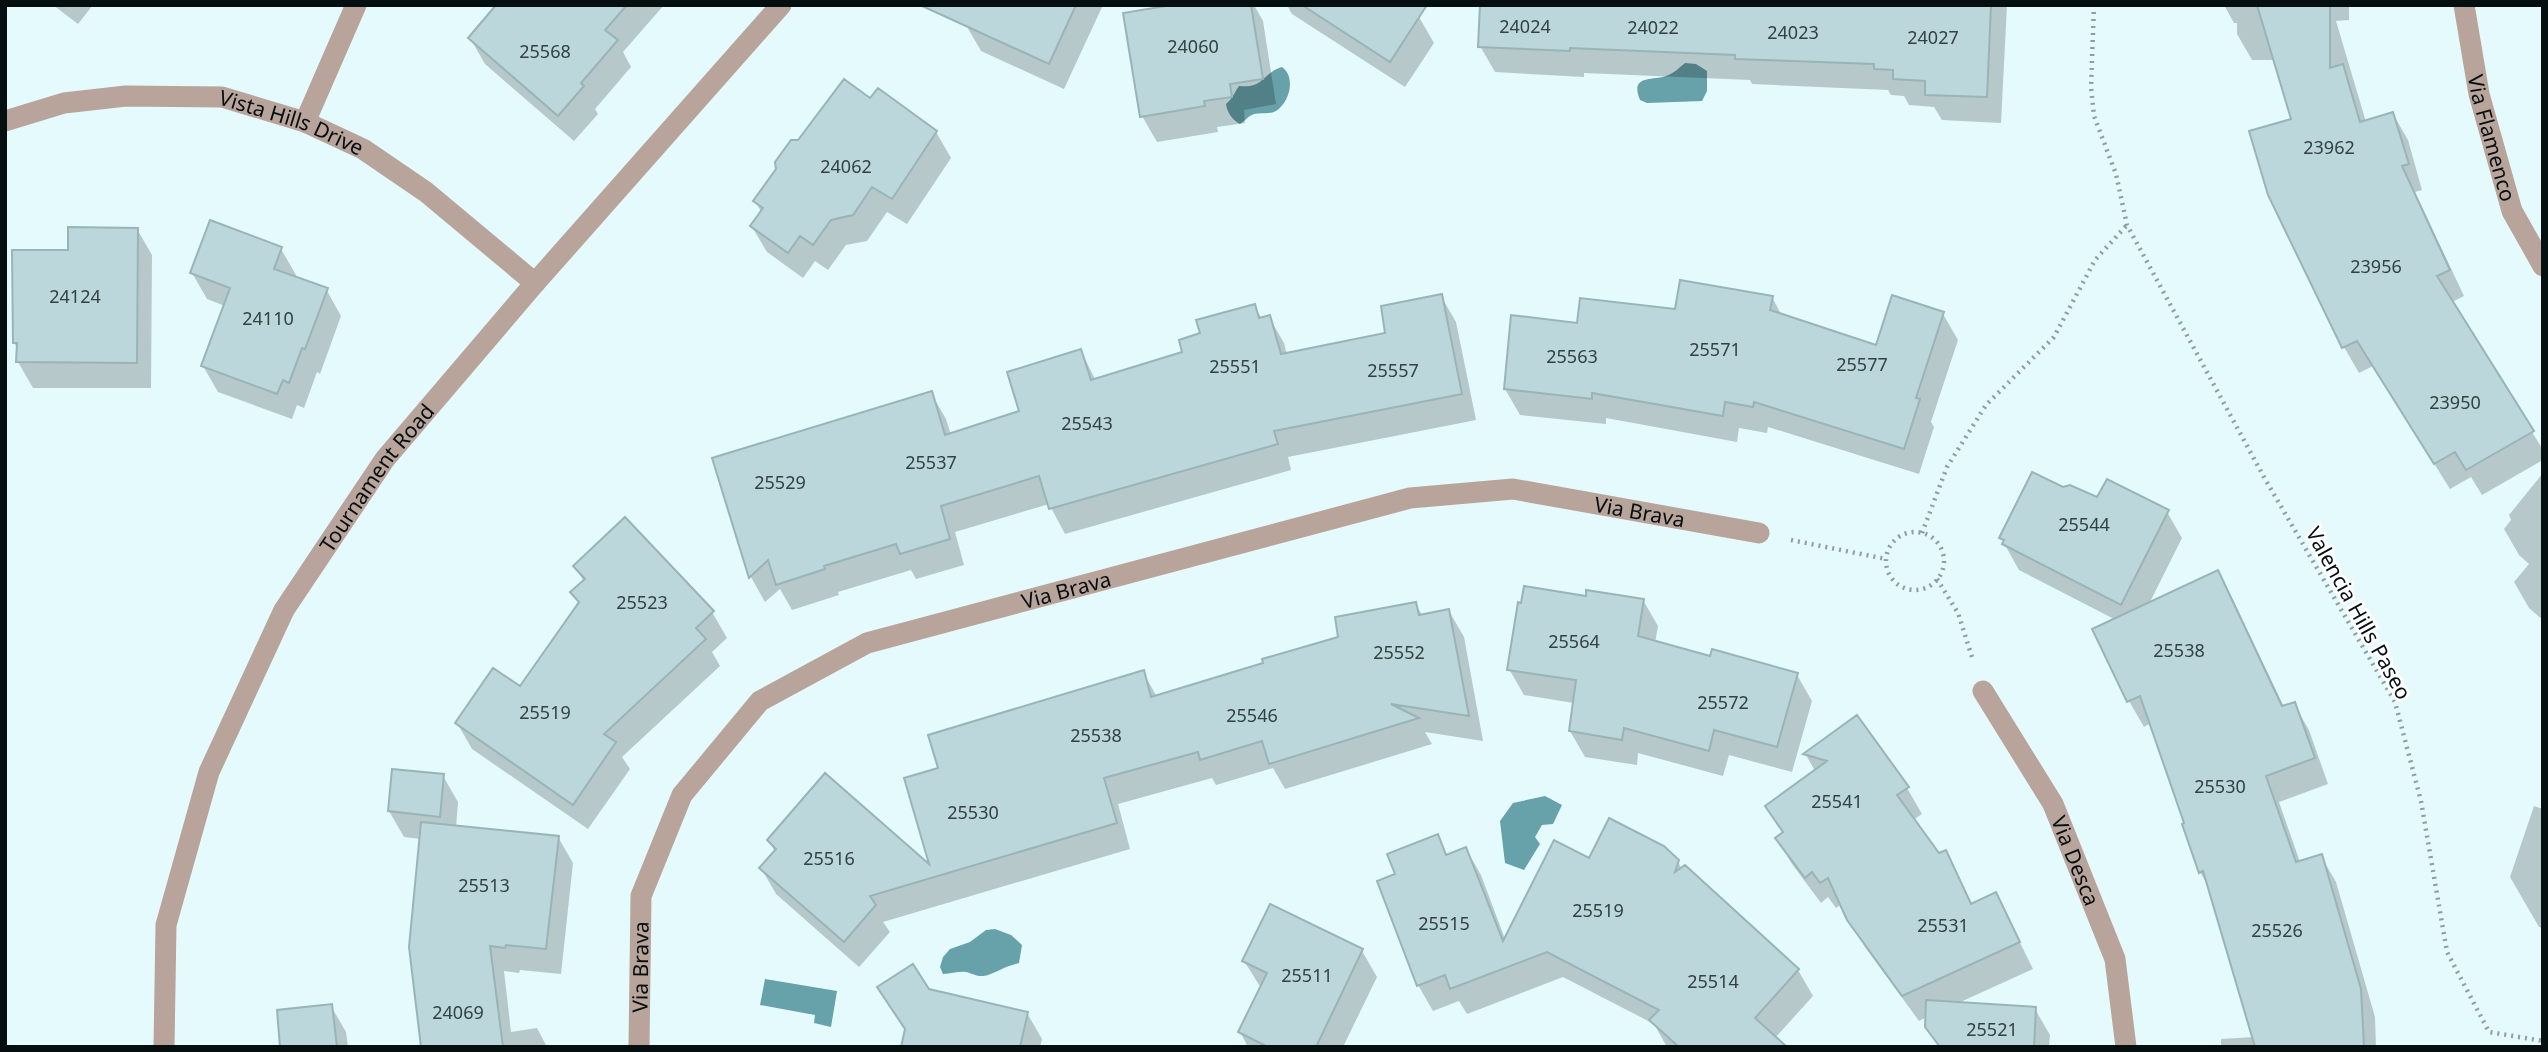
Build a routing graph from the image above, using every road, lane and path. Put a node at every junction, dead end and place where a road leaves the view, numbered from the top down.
1 (356, 5) edge
2 (781, 5) edge
3 (2094, 5) edge
4 (2463, 5) edge
5 (5, 121) edge
6 (305, 121) junction
7 (2127, 225) junction
8 (2543, 265) edge
9 (535, 283) junction
10 (1759, 533) joint
11 (1922, 533) junction
12 (1886, 559) junction
13 (1937, 579) junction
14 (1983, 691) joint
15 (2543, 1041) edge
16 (164, 1047) edge
17 (639, 1047) edge
18 (2126, 1047) edge

1 - 6 street
2 - 9 street, Tournament Road
3 - 7 path, Valencia Hills Paseo
4 - 8 street, Via Flamenco
5 - 6 street, Vista Hills Drive
6 - 9 street, Vista Hills Drive
7 - 11 path
7 - 15 path, Valencia Hills Paseo
9 - 16 street, Tournament Road
10 - 12 path
10 - 17 street, Via Brava
11 - 12 path
11 - 13 path
12 - 13 path
13 - 14 path
14 - 18 street, Via Desca

